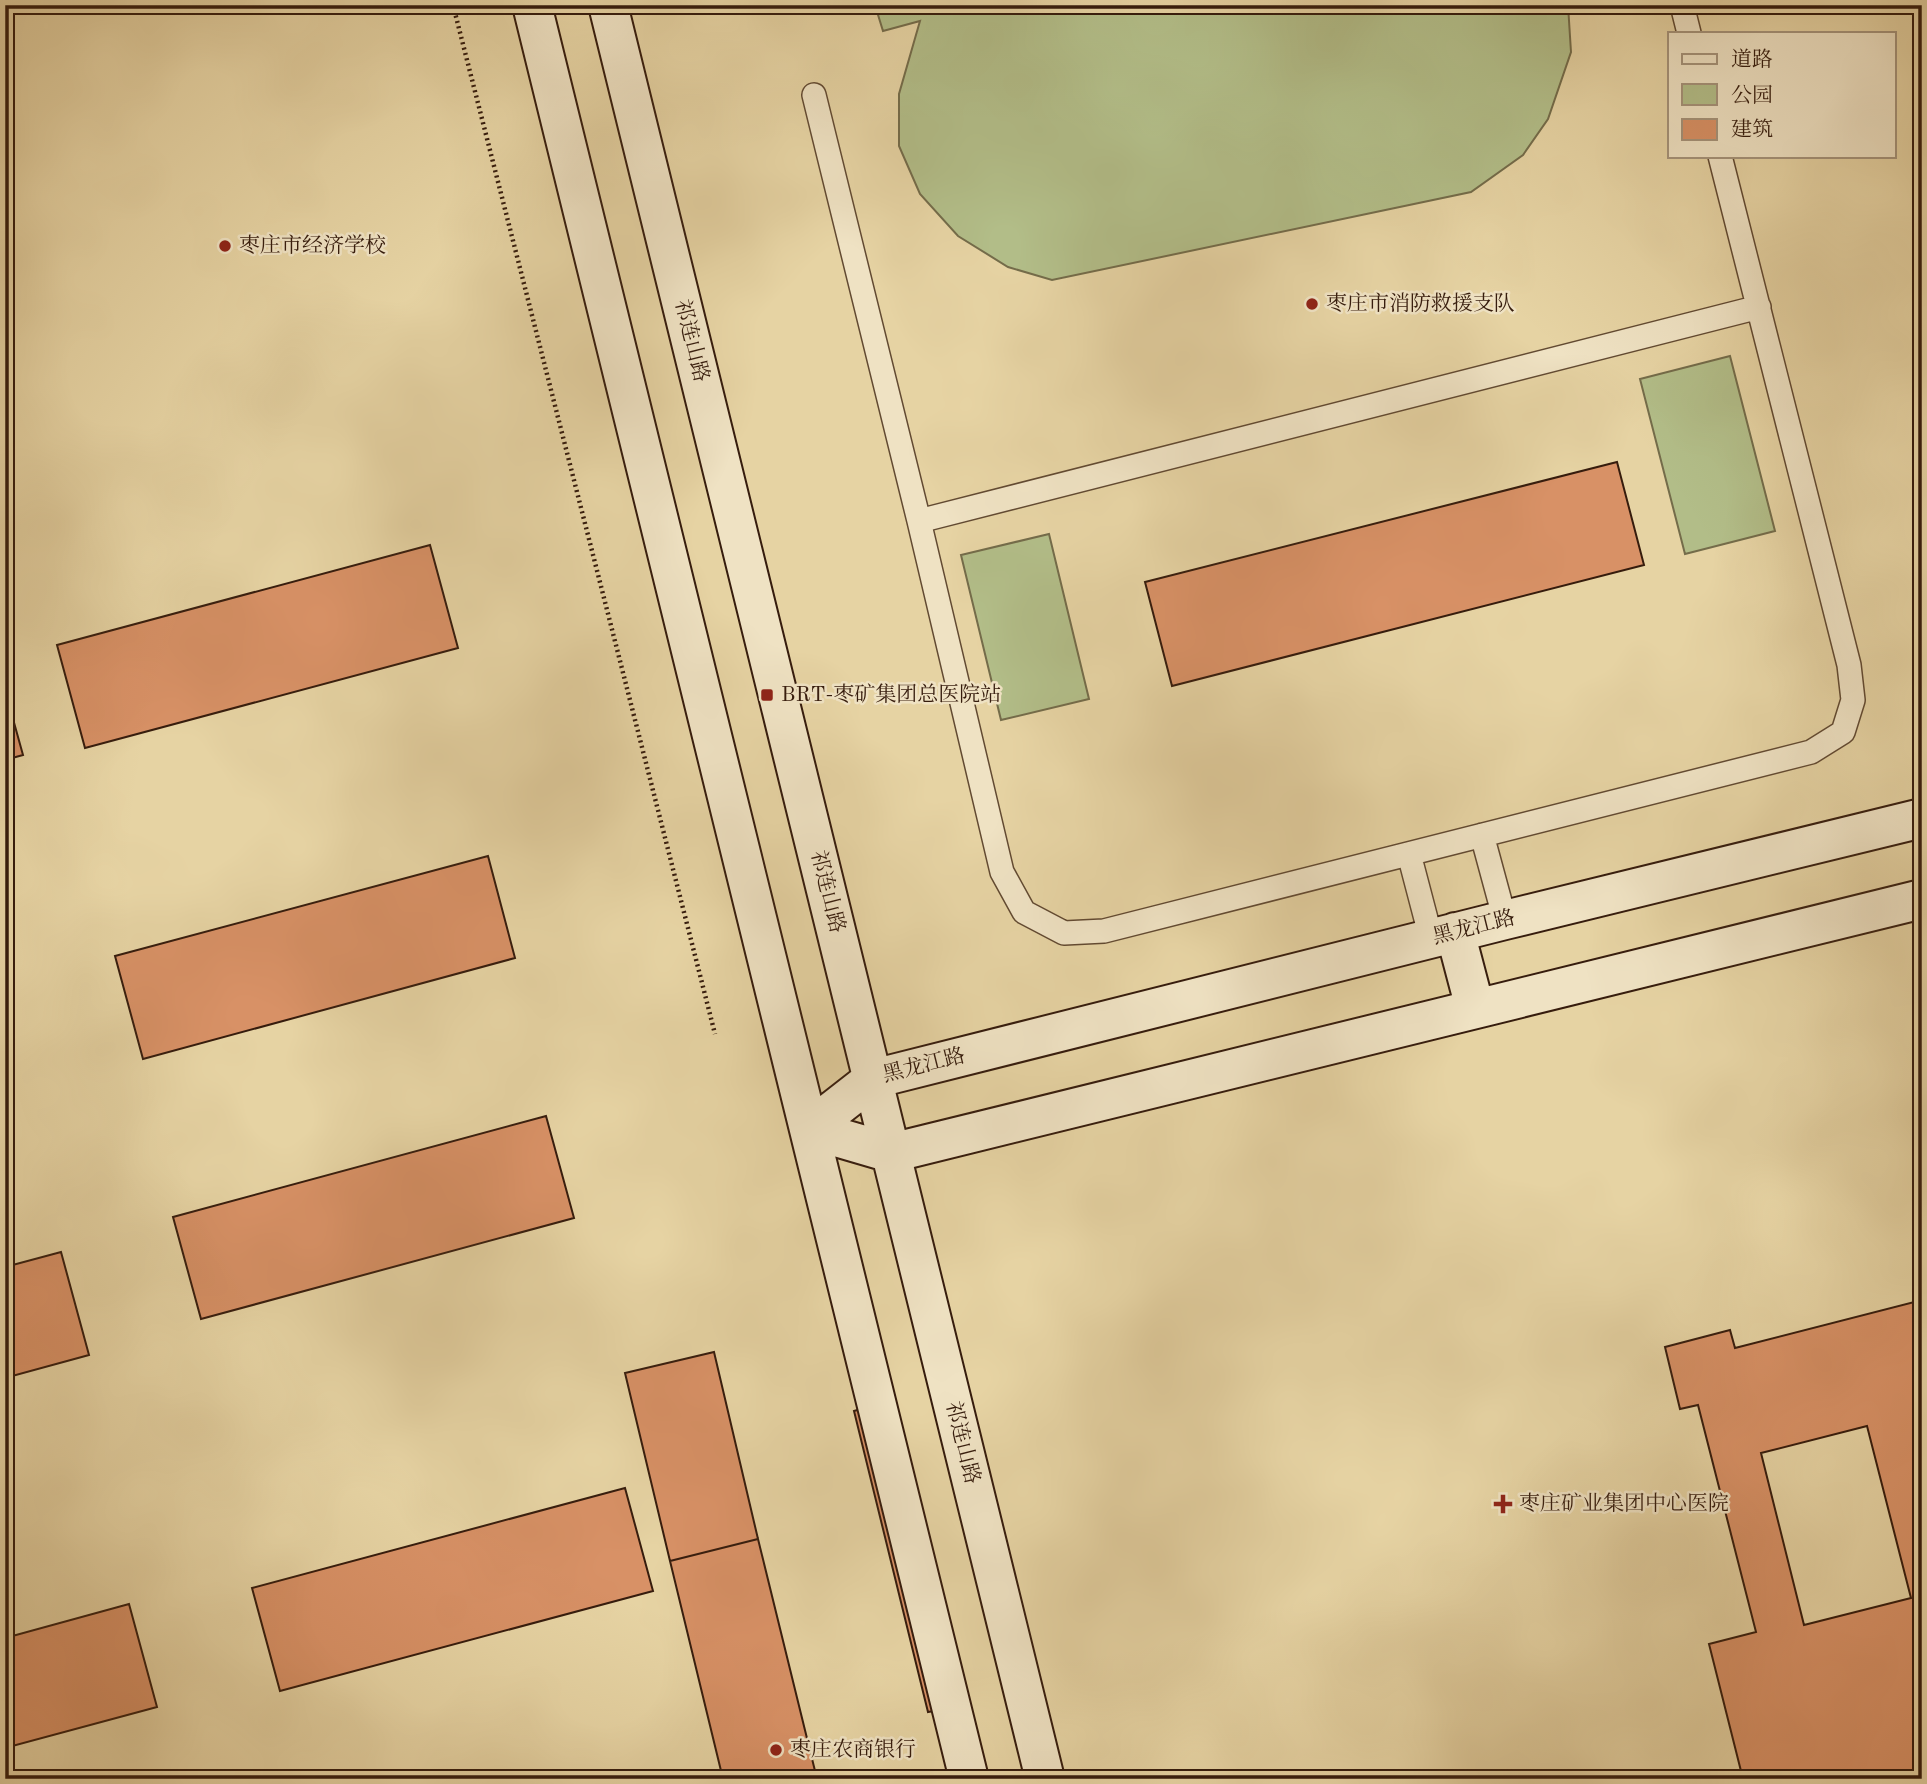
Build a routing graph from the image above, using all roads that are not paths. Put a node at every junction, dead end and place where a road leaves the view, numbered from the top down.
1 (532, 5) edge
2 (608, 5) edge
3 (1682, 5) edge
4 (1689, 32) edge
5 (814, 95) dead end
6 (1721, 158) edge
7 (1759, 307) junction
8 (919, 521) junction
9 (1922, 818) edge
10 (1482, 835) junction
11 (1409, 854) junction
12 (1922, 899) edge
13 (1505, 920) junction
14 (1443, 935) junction
15 (1475, 1008) junction
16 (873, 1079) junction
17 (809, 1129) junction
18 (891, 1153) junction
19 (969, 1779) edge
20 (1045, 1779) edge

1 - 17 main road
2 - 16 main road, 祁连山路
3 - 4 lane
5 - 8 lane
6 - 7 lane
7 - 8 lane
7 - 10 lane
8 - 11 lane
9 - 13 main road, 黑龙江路
10 - 11 lane
10 - 13 lane
11 - 14 lane
12 - 15 main road
13 - 14 main road, 黑龙江路
14 - 15 main road
14 - 16 main road, 黑龙江路
15 - 18 main road
16 - 17 main road, 黑龙江路
16 - 18 main road, 祁连山路
17 - 18 main road
17 - 19 main road
18 - 20 main road, 祁连山路

